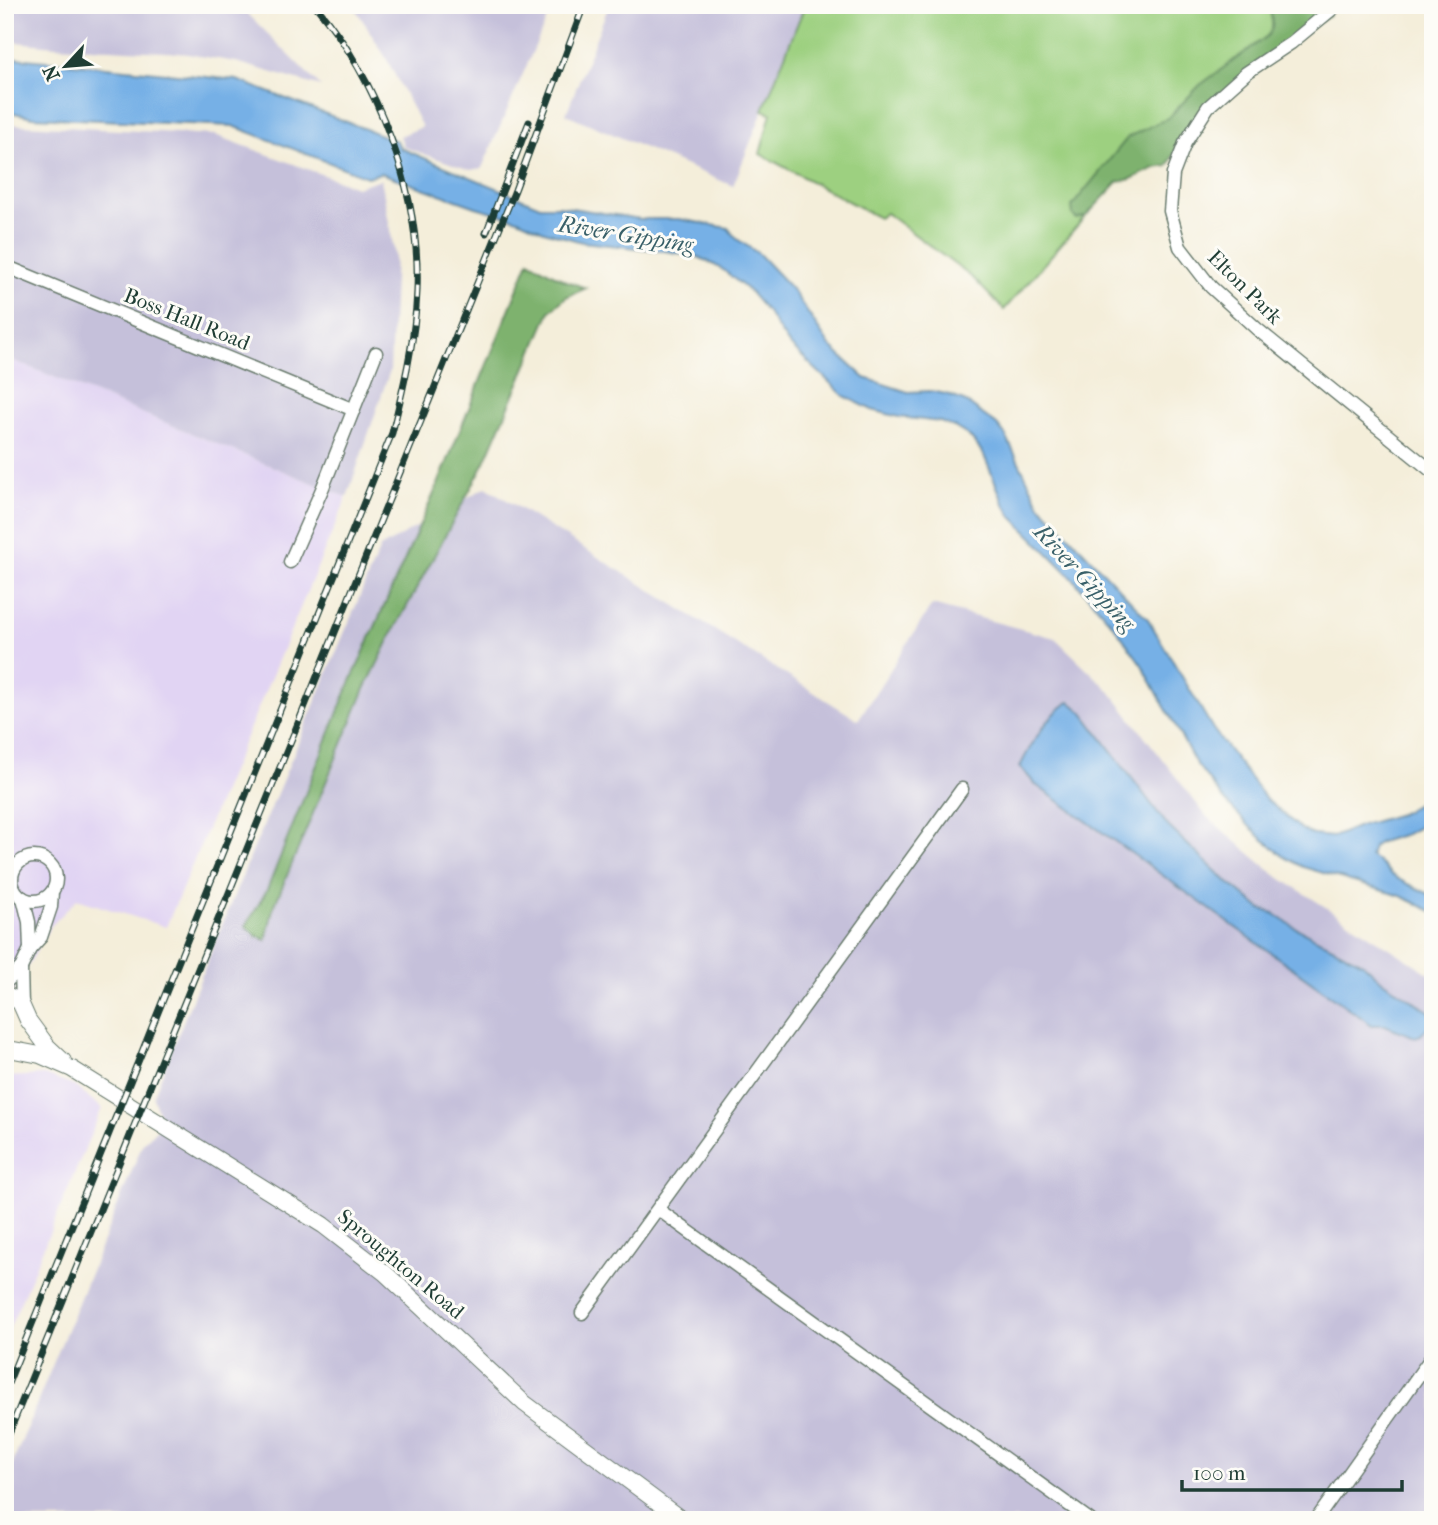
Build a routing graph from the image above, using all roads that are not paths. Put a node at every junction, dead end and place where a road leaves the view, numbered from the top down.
1 (1337, 5) edge
2 (5, 266) edge
3 (376, 353) dead end
4 (354, 410) junction
5 (1433, 472) edge
6 (290, 562) dead end
7 (962, 789) dead end
8 (23, 860) junction
9 (5, 863) edge
10 (14, 892) edge
11 (52, 892) junction
12 (30, 949) junction
13 (21, 968) junction
14 (5, 983) edge
15 (5, 994) edge
16 (25, 1013) junction
17 (10, 1053) edge
18 (72, 1069) junction
19 (659, 1210) junction
20 (582, 1313) dead end
21 (1433, 1355) edge
22 (682, 1520) edge
23 (1090, 1520) edge
24 (1316, 1520) edge

1 - 5 street, Elton Park
2 - 4 street, Boss Hall Road
3 - 4 street
4 - 6 street
7 - 19 street
8 - 9 street
8 - 10 street
8 - 11 street
10 - 11 street
10 - 12 street
11 - 12 street
12 - 13 street
13 - 14 street
13 - 16 street
15 - 16 street, Sproughton Road
16 - 17 street, Sproughton Road
16 - 18 street, Sproughton Road
17 - 18 street, Sproughton Road
18 - 22 street, Sproughton Road
19 - 20 street
19 - 23 street
21 - 24 street

